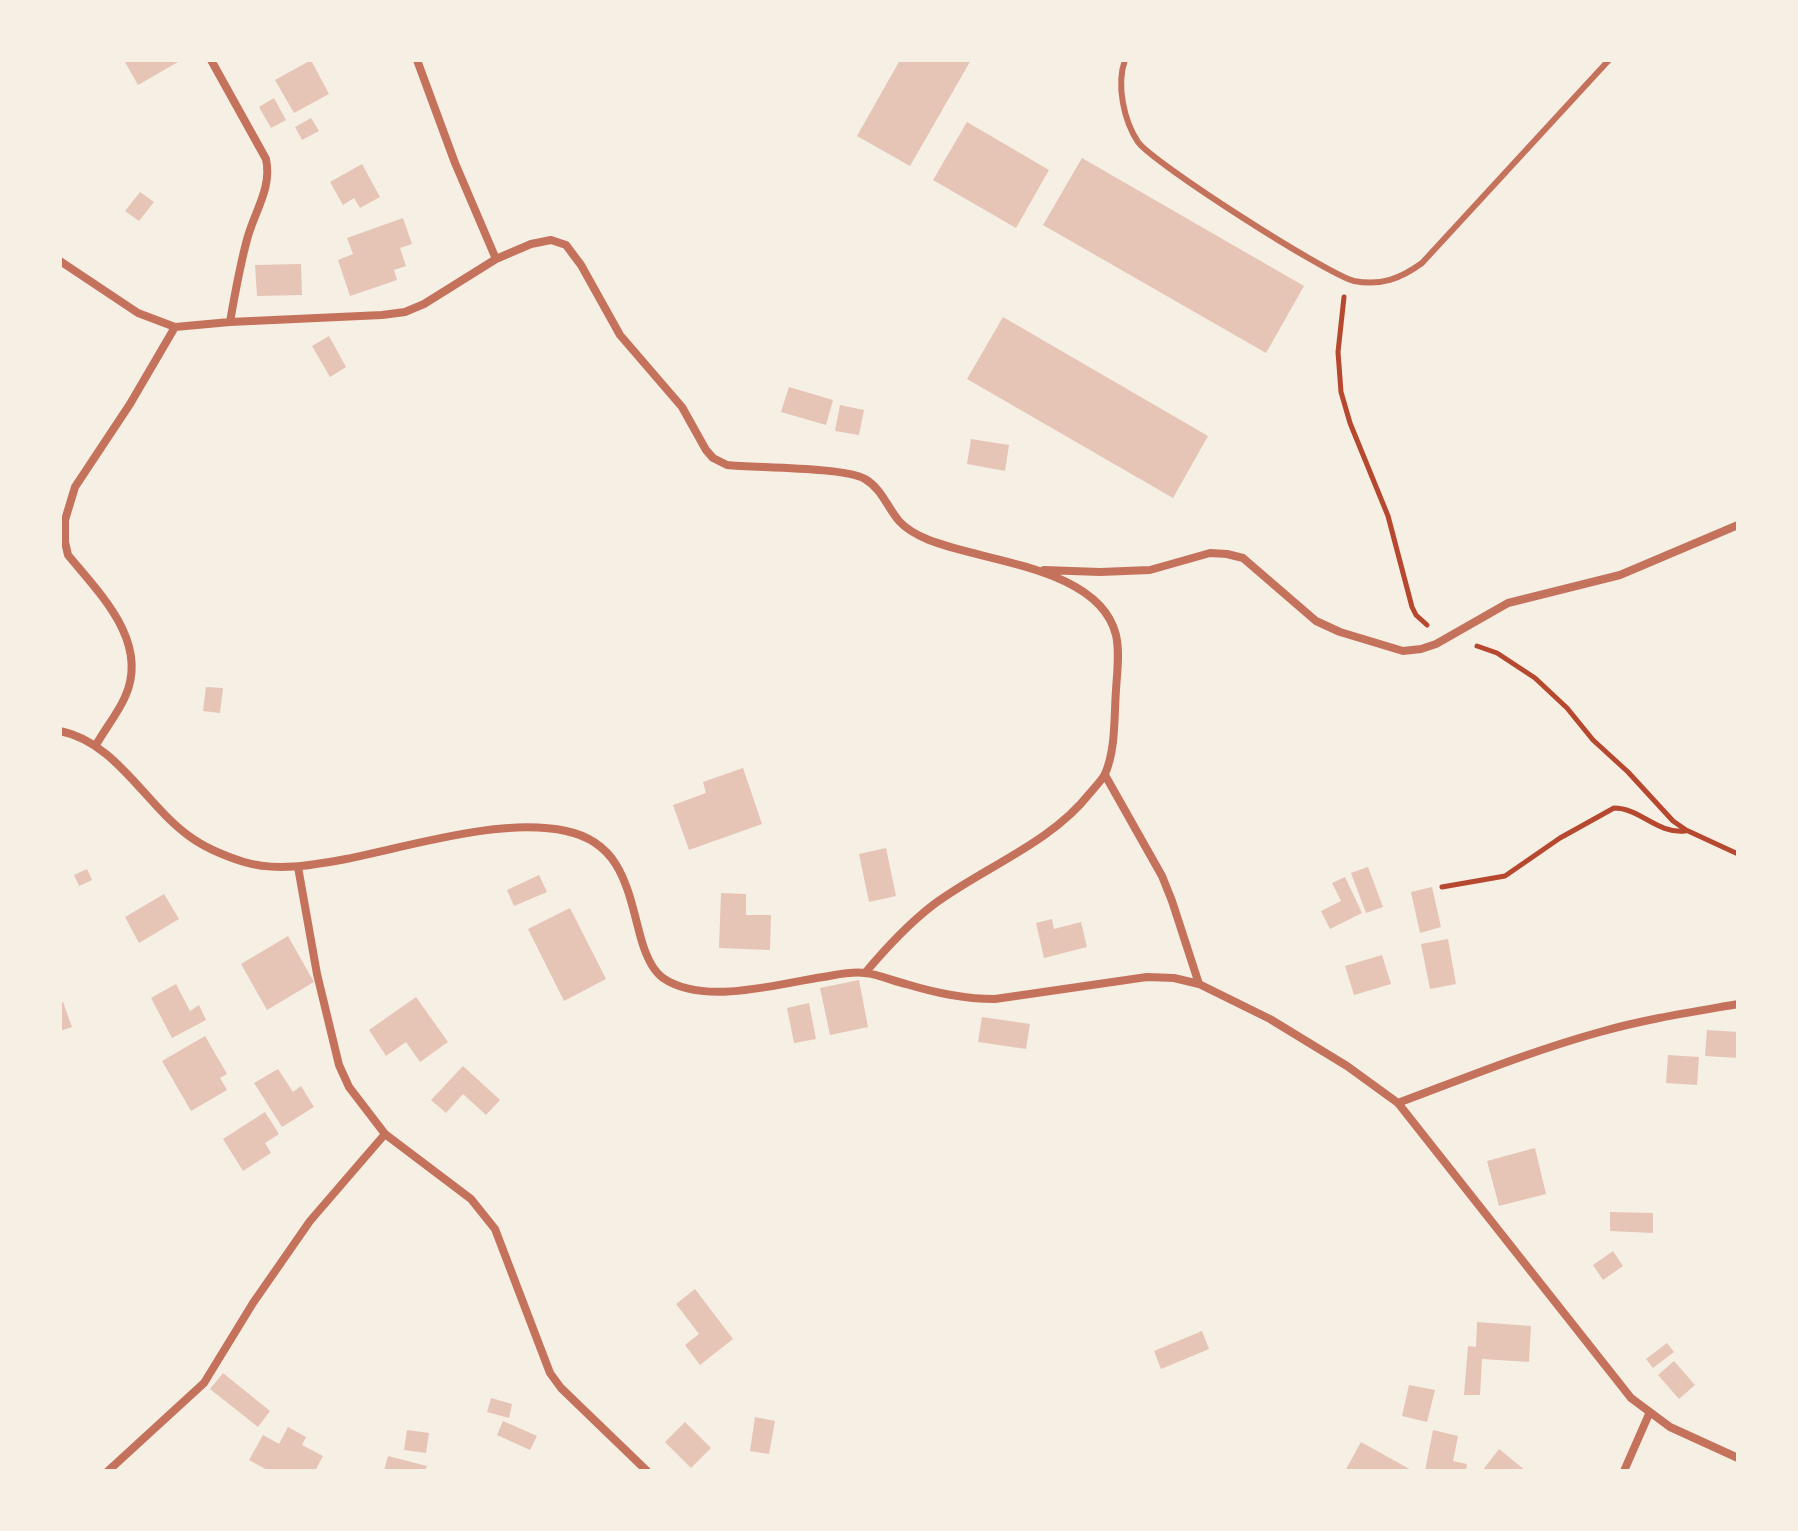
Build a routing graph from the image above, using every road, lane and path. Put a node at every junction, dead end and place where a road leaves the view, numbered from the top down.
1 (211, 60) edge
2 (417, 60) edge
3 (1125, 60) edge
4 (1609, 60) edge
5 (496, 259) junction
6 (60, 261) edge
7 (1346, 279) junction
8 (230, 322) junction
9 (175, 327) junction
10 (1738, 525) edge
11 (64, 557) edge
12 (1035, 570) junction
13 (1450, 635) junction
14 (60, 731) edge
15 (96, 745) junction
16 (1105, 775) junction
17 (1686, 830) junction
18 (1738, 854) edge
19 (298, 867) junction
20 (1442, 887) dead end
21 (865, 973) junction
22 (1199, 984) junction
23 (1738, 1004) edge
24 (1398, 1103) junction
25 (385, 1134) junction
26 (1649, 1414) junction
27 (1738, 1458) edge
28 (108, 1471) edge
29 (647, 1471) edge
30 (1624, 1471) edge

1 - 8 street
2 - 5 street
3 - 7 lane
4 - 7 lane
5 - 8 street
5 - 12 street
6 - 9 street
7 - 13 path
8 - 9 street
9 - 11 street
10 - 13 street
11 - 15 street
12 - 13 street
12 - 16 street
13 - 17 path
14 - 15 street
15 - 19 street
16 - 21 street
16 - 22 street
17 - 18 path
17 - 20 path
19 - 21 street
19 - 25 street
21 - 22 street
22 - 24 street
23 - 24 street
24 - 26 street
25 - 28 street
25 - 29 street
26 - 27 street
26 - 30 street

